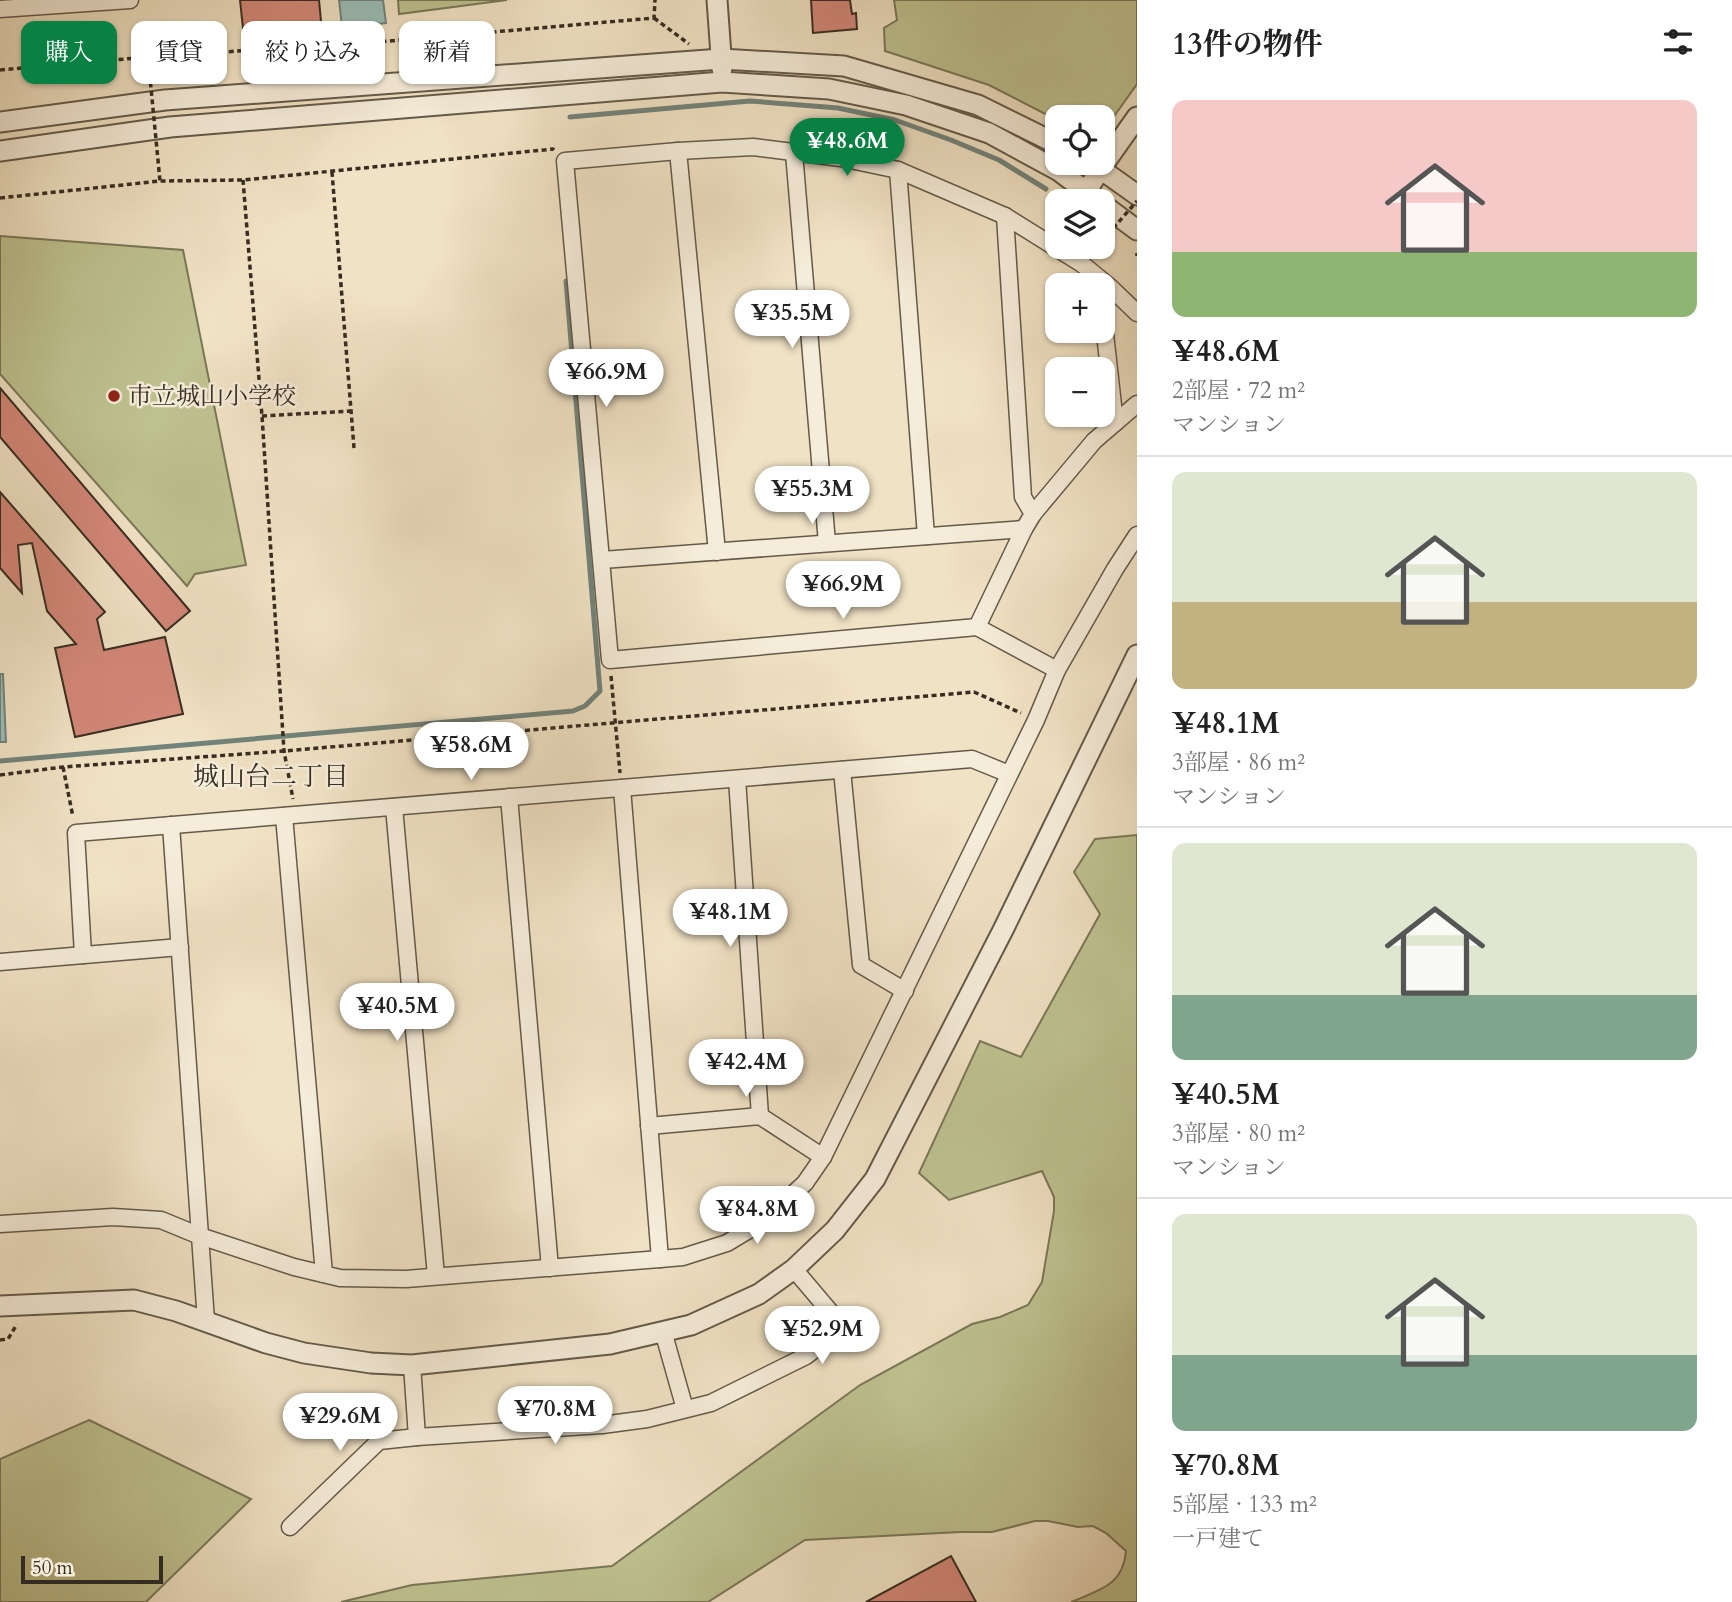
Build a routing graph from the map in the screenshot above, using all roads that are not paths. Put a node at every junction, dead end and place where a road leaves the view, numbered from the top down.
1 (130, 0) edge
2 (717, 0) edge
3 (84, 2) edge
4 (0, 9) edge
5 (721, 59) junction
6 (722, 82) junction
7 (1137, 117) edge
8 (0, 122) edge
9 (1045, 138) edge
10 (1115, 143) edge
11 (0, 151) edge
12 (678, 151) junction
13 (794, 153) junction
14 (898, 170) junction
15 (1108, 175) edge
16 (1083, 189) edge
17 (1137, 198) edge
18 (1115, 213) edge
19 (1005, 216) junction
20 (1137, 230) edge
21 (1090, 273) edge
22 (1115, 297) edge
23 (1137, 313) edge
24 (1137, 404) edge
25 (1115, 423) edge
26 (1110, 427) edge
27 (1033, 514) junction
28 (1024, 529) junction
29 (1137, 534) edge
30 (926, 537) junction
31 (827, 544) junction
32 (717, 552) junction
33 (602, 560) junction
34 (977, 627) junction
35 (1137, 655) edge
36 (1058, 670) junction
37 (842, 770) junction
38 (1009, 774) junction
39 (737, 779) junction
40 (622, 788) junction
41 (509, 797) junction
42 (394, 807) junction
43 (290, 815) junction
44 (172, 825) junction
45 (180, 947) junction
46 (83, 955) junction
47 (0, 962) edge
48 (905, 991) junction
49 (760, 1116) junction
50 (649, 1126) junction
51 (823, 1157) junction
52 (0, 1224) edge
53 (200, 1236) junction
54 (660, 1259) junction
55 (551, 1268) junction
56 (794, 1269) junction
57 (324, 1274) junction
58 (436, 1276) junction
59 (0, 1306) edge
60 (206, 1321) junction
61 (663, 1331) junction
62 (412, 1365) junction
63 (685, 1409) junction
64 (417, 1437) junction
65 (290, 1527) dead end

1 - 3 street
2 - 5 street
3 - 4 street
5 - 6 street
5 - 8 street
5 - 9 street
6 - 11 street
6 - 16 street
7 - 10 street
12 - 13 street
12 - 32 street
12 - 33 street
13 - 14 street
13 - 31 street
14 - 19 street
14 - 30 street
15 - 17 street
18 - 20 street
19 - 21 street
19 - 27 street
22 - 23 street
24 - 25 street
26 - 27 street
27 - 28 street
28 - 30 street
28 - 34 street
29 - 36 street
30 - 31 street
31 - 32 street
32 - 33 street
33 - 34 street
34 - 36 street
35 - 56 street
36 - 38 street
37 - 38 street
37 - 39 street
37 - 48 street
38 - 48 street
39 - 40 street
39 - 49 street
40 - 41 street
40 - 50 street
41 - 42 street
41 - 55 street
42 - 43 street
42 - 58 street
43 - 44 street
43 - 57 street
44 - 45 street
44 - 46 street
45 - 46 street
45 - 53 street
46 - 47 street
48 - 51 street
49 - 50 street
49 - 51 street
50 - 54 street
51 - 54 street
52 - 53 street
53 - 57 street
53 - 60 street
54 - 55 street
55 - 58 street
56 - 61 street
56 - 63 street
57 - 58 street
59 - 60 street
60 - 62 street
61 - 62 street
61 - 63 street
62 - 64 street
63 - 64 street
64 - 65 street

